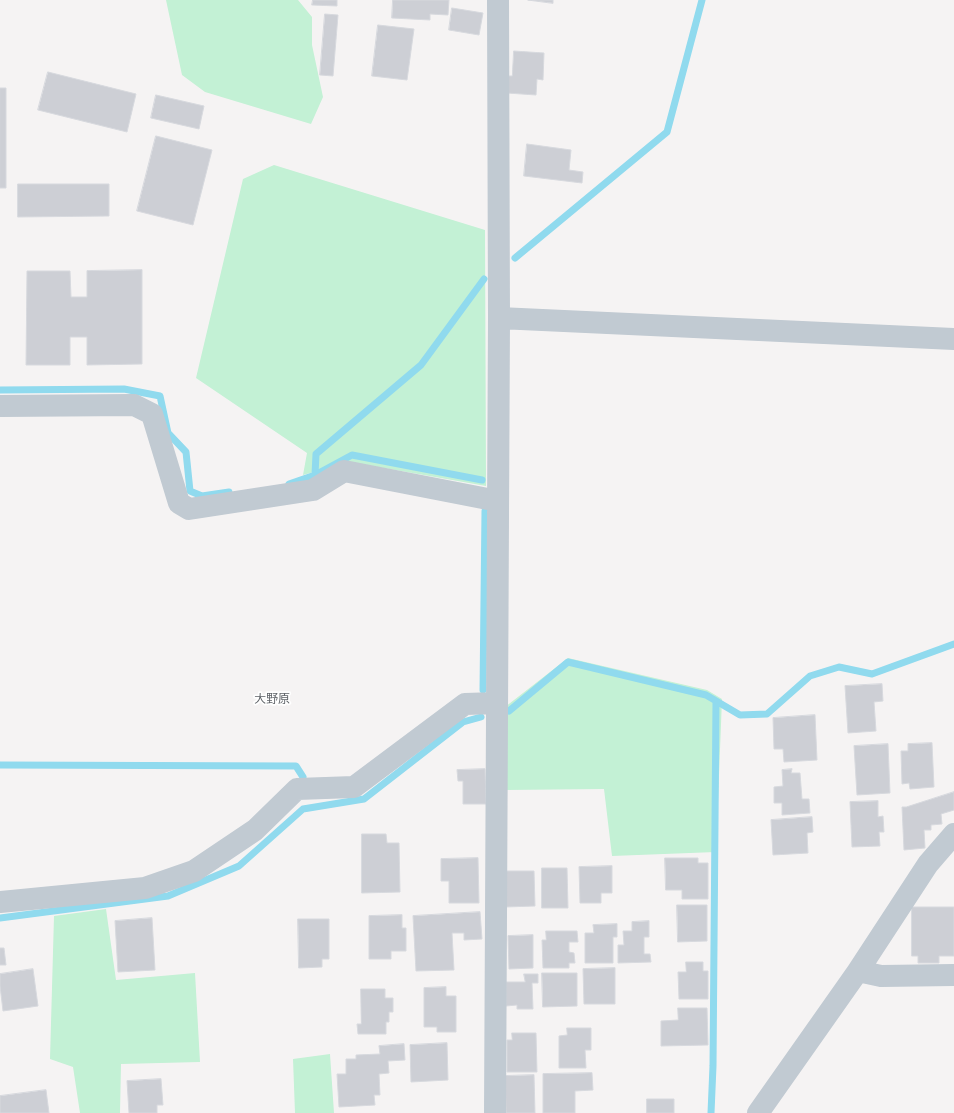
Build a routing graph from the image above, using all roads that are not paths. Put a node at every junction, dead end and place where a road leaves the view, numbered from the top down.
1 (498, 0) edge
2 (499, 318) junction
3 (954, 339) edge
4 (0, 406) edge
5 (498, 501) junction
6 (496, 703) junction
7 (954, 834) edge
8 (0, 902) edge
9 (858, 971) junction
10 (954, 975) edge
11 (495, 1113) edge
12 (758, 1113) edge

1 - 2 street
2 - 3 street
2 - 5 street
4 - 5 street
5 - 6 street
6 - 8 street
6 - 11 street
7 - 9 street
9 - 10 street
9 - 12 street

